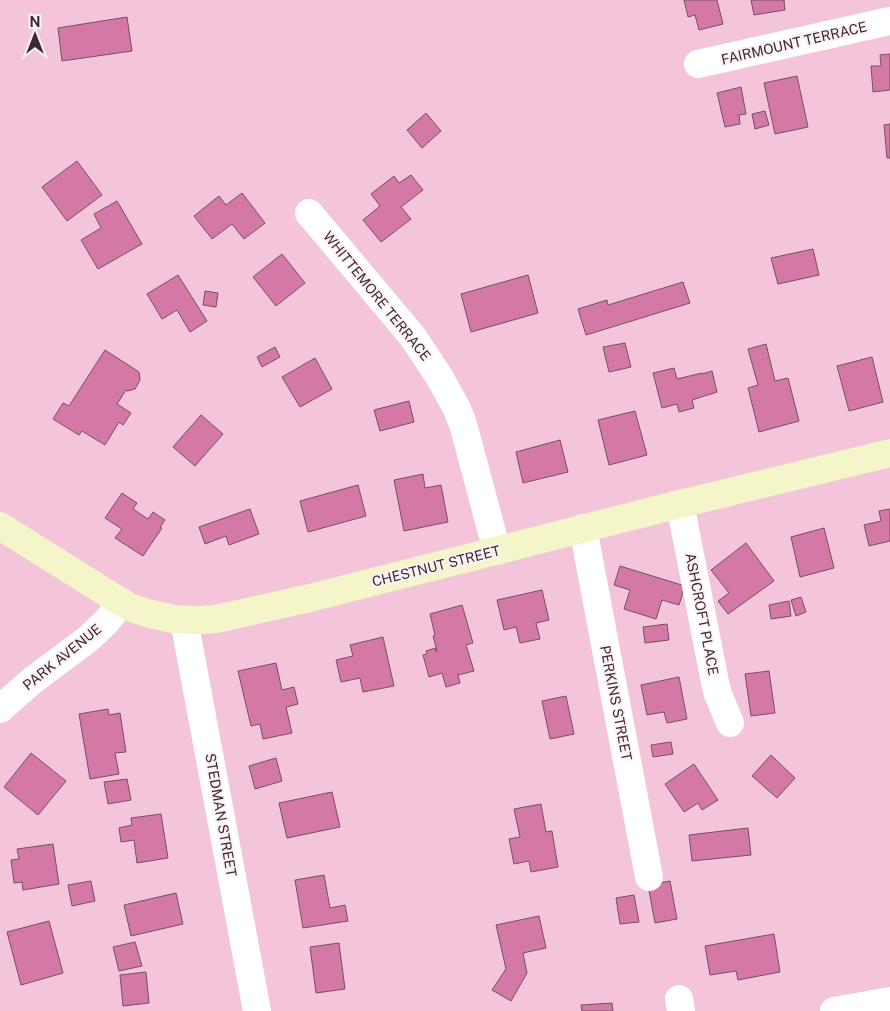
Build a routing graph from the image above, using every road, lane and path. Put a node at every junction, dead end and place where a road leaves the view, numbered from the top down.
1 (890, 21) edge
2 (698, 64) dead end
3 (309, 213) dead end
4 (890, 453) edge
5 (680, 504) junction
6 (0, 526) edge
7 (583, 528) junction
8 (497, 551) junction
9 (122, 602) junction
10 (184, 620) junction
11 (0, 708) edge
12 (730, 723) dead end
13 (648, 877) dead end
14 (890, 1001) edge
15 (257, 1011) edge
16 (834, 1011) edge

1 - 2 street, FAIRMOUNT TERRACE
3 - 8 street, WHITTEMORE TERRACE
4 - 5 street, CHESTNUT STREET
5 - 7 street, CHESTNUT STREET
5 - 12 street, ASHCROFT PLACE
6 - 9 street, CHESTNUT STREET
7 - 8 street, CHESTNUT STREET
7 - 13 street, PERKINS STREET
8 - 10 street, CHESTNUT STREET
9 - 10 street, CHESTNUT STREET
9 - 11 street, PARK AVENUE
10 - 15 street, STEDMAN STREET
14 - 16 street

